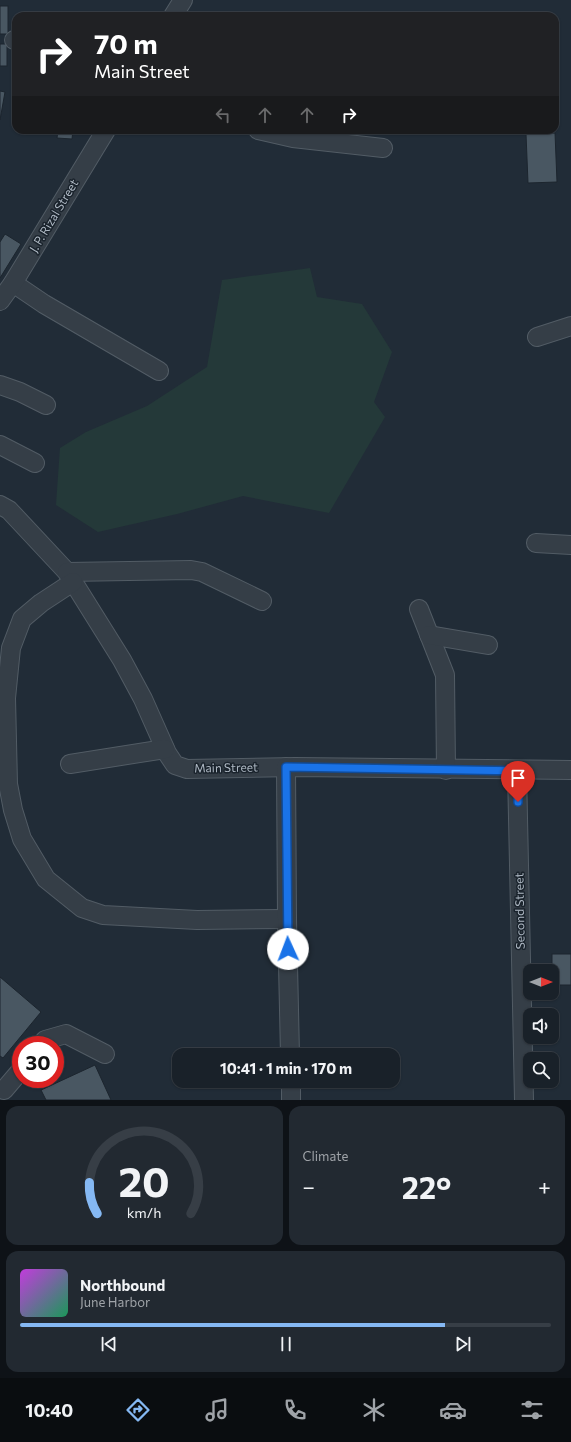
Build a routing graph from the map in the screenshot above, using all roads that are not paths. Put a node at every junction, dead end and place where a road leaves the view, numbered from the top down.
1 (183, 0) edge
2 (176, 12) edge
3 (104, 134) edge
4 (276, 134) edge
5 (383, 148) dead end
6 (13, 283) junction
7 (0, 301) edge
8 (571, 326) edge
9 (537, 336) dead end
10 (159, 371) dead end
11 (0, 385) edge
12 (46, 405) dead end
13 (0, 445) edge
14 (35, 463) dead end
15 (0, 505) edge
16 (536, 543) dead end
17 (571, 545) edge
18 (70, 577) junction
19 (262, 601) dead end
20 (419, 609) dead end
21 (429, 635) junction
22 (488, 645) dead end
23 (165, 749) junction
24 (70, 764) dead end
25 (286, 767) junction
26 (446, 770) junction
27 (571, 770) edge
28 (518, 771) junction
29 (4, 784) edge
30 (287, 919) junction
31 (59, 1036) edge
32 (290, 1048) edge
33 (105, 1054) dead end
34 (12, 1084) edge
35 (291, 1088) edge
36 (6, 1093) edge
37 (292, 1100) edge
38 (524, 1100) edge

1 - 2 street
3 - 6 street, J. P. Rizal Street
4 - 5 street
6 - 7 street, J. P. Rizal Street
6 - 10 street
8 - 9 street
11 - 12 street
13 - 14 street
15 - 18 street, Main Street
16 - 17 street
18 - 19 street
18 - 23 street, Main Street
18 - 29 street
20 - 21 street
21 - 22 street
21 - 26 street
23 - 24 street
23 - 25 street, Main Street
25 - 26 street, Main Street
25 - 30 street
26 - 28 street, Main Street
27 - 28 street, Main Street
28 - 38 street, Second Street
29 - 30 street
30 - 32 street
31 - 33 street
34 - 36 street
35 - 37 street

